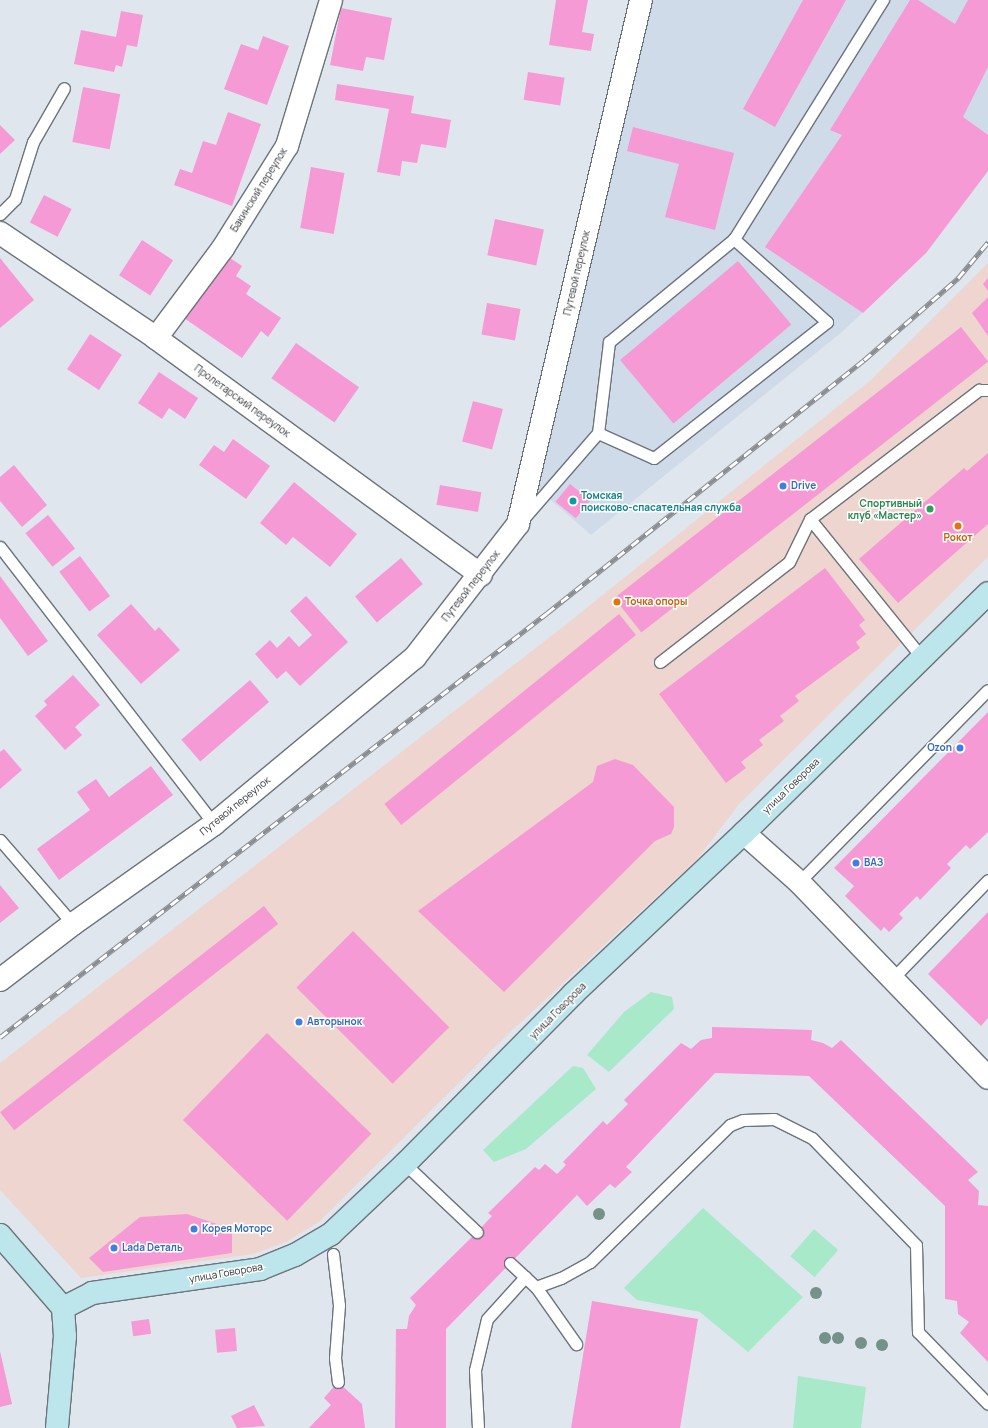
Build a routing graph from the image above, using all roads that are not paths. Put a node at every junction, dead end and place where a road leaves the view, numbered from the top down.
1 (331, 0) edge
2 (641, 0) edge
3 (883, 0) edge
4 (64, 88) dead end
5 (0, 214) edge
6 (0, 233) edge
7 (734, 239) junction
8 (156, 338) junction
9 (988, 390) edge
10 (598, 433) junction
11 (810, 519) junction
12 (518, 524) junction
13 (0, 547) edge
14 (481, 575) junction
15 (988, 593) edge
16 (922, 658) junction
17 (660, 662) dead end
18 (988, 690) edge
19 (214, 824) junction
20 (744, 833) junction
21 (0, 840) edge
22 (988, 880) edge
23 (799, 882) junction
24 (72, 924) junction
25 (893, 978) junction
26 (0, 980) edge
27 (988, 1078) edge
28 (405, 1164) junction
29 (477, 1232) dead end
30 (0, 1235) edge
31 (334, 1254) dead end
32 (510, 1263) dead end
33 (526, 1277) junction
34 (536, 1287) junction
35 (63, 1308) junction
36 (576, 1344) dead end
37 (338, 1382) dead end
38 (988, 1404) edge
39 (57, 1428) edge
40 (478, 1428) edge

1 - 8 street, Бакинский переулок
2 - 12 street, Путевой переулок
3 - 7 lane
4 - 5 lane
6 - 8 street, Пролетарский переулок
7 - 10 lane
7 - 10 lane
8 - 14 street, Пролетарский переулок
9 - 11 lane
10 - 12 lane
11 - 16 lane
11 - 17 lane
12 - 14 street, Путевой переулок
13 - 19 lane
14 - 19 street, Путевой переулок
15 - 16 street, улица Говорова
16 - 20 street, улица Говорова
18 - 23 lane
19 - 24 street, Путевой переулок
20 - 23 street
20 - 28 street, улица Говорова
21 - 24 lane
22 - 25 lane
23 - 25 street
24 - 26 street, Путевой переулок
25 - 27 street
28 - 29 lane
28 - 35 street, улица Говорова
30 - 35 street
31 - 37 lane
32 - 33 lane
33 - 34 lane
33 - 40 lane
34 - 36 lane
34 - 38 lane
35 - 39 street

